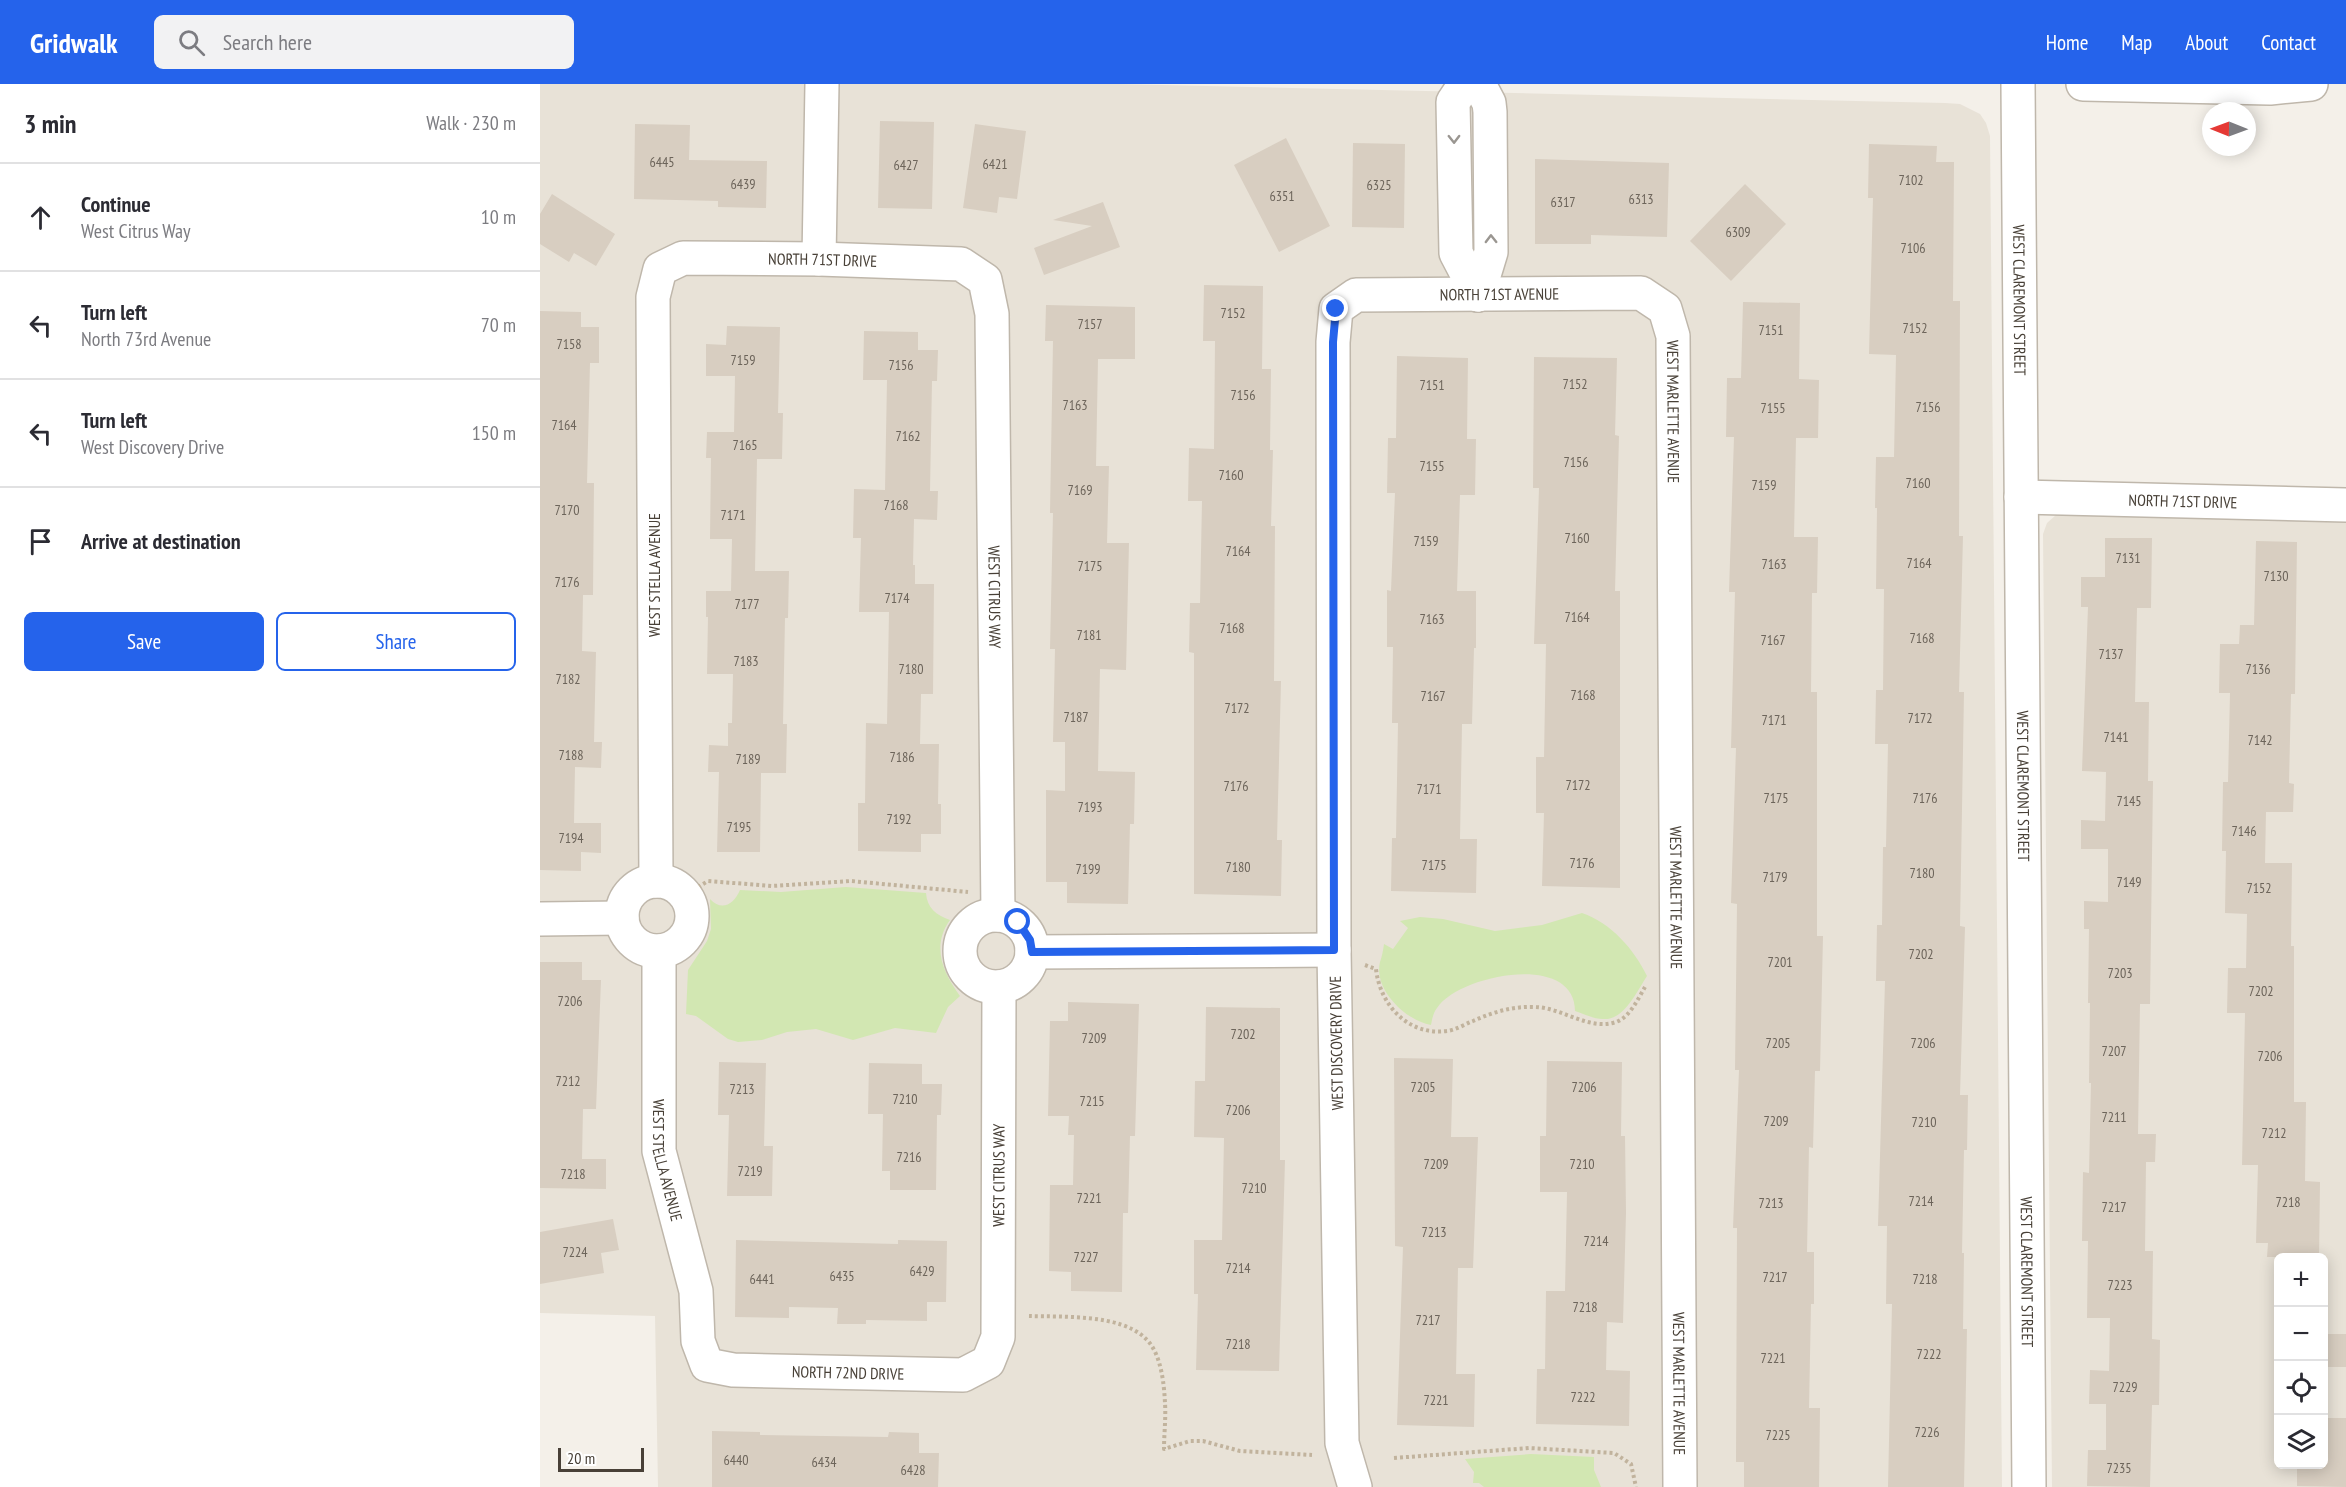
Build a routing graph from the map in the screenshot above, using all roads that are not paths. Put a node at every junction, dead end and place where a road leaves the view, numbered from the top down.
1 (822, 84) edge
2 (1465, 84) edge
3 (1479, 84) edge
4 (2018, 84) edge
5 (2083, 84) edge
6 (2311, 84) edge
7 (819, 259) junction
8 (660, 269) joint
9 (985, 280) joint
10 (1478, 295) junction
11 (1336, 309) joint
12 (1665, 309) joint
13 (2021, 497) junction
14 (2346, 505) edge
15 (656, 881) junction
16 (998, 915) junction
17 (622, 918) junction
18 (540, 919) edge
19 (659, 951) junction
20 (1032, 952) junction
21 (1348, 957) junction
22 (999, 987) junction
23 (988, 1362) joint
24 (708, 1365) joint
25 (1355, 1487) edge
26 (1680, 1487) edge
27 (2029, 1487) edge

1 - 7 street
2 -> 10 street
10 -> 3 street
4 - 13 street, WEST CLAREMONT STREET
5 - 6 street
7 - 8 street, NORTH 71ST DRIVE
7 - 9 street, NORTH 71ST DRIVE
8 - 15 street, WEST STELLA AVENUE
9 - 16 street, WEST CITRUS WAY
10 - 11 street, NORTH 71ST AVENUE
10 - 12 street, NORTH 71ST AVENUE
11 - 21 street, WEST DISCOVERY DRIVE
12 - 26 street, WEST MARLETTE AVENUE
13 - 14 street, NORTH 71ST DRIVE
13 - 27 street, WEST CLAREMONT STREET
15 - 17 street
15 - 19 street
16 - 20 street
16 - 22 street
17 - 18 street
17 - 19 street
19 - 24 street, WEST STELLA AVENUE
20 - 21 street
20 - 22 street
21 - 25 street, WEST DISCOVERY DRIVE
22 - 23 street, WEST CITRUS WAY
23 - 24 street, NORTH 72ND DRIVE

